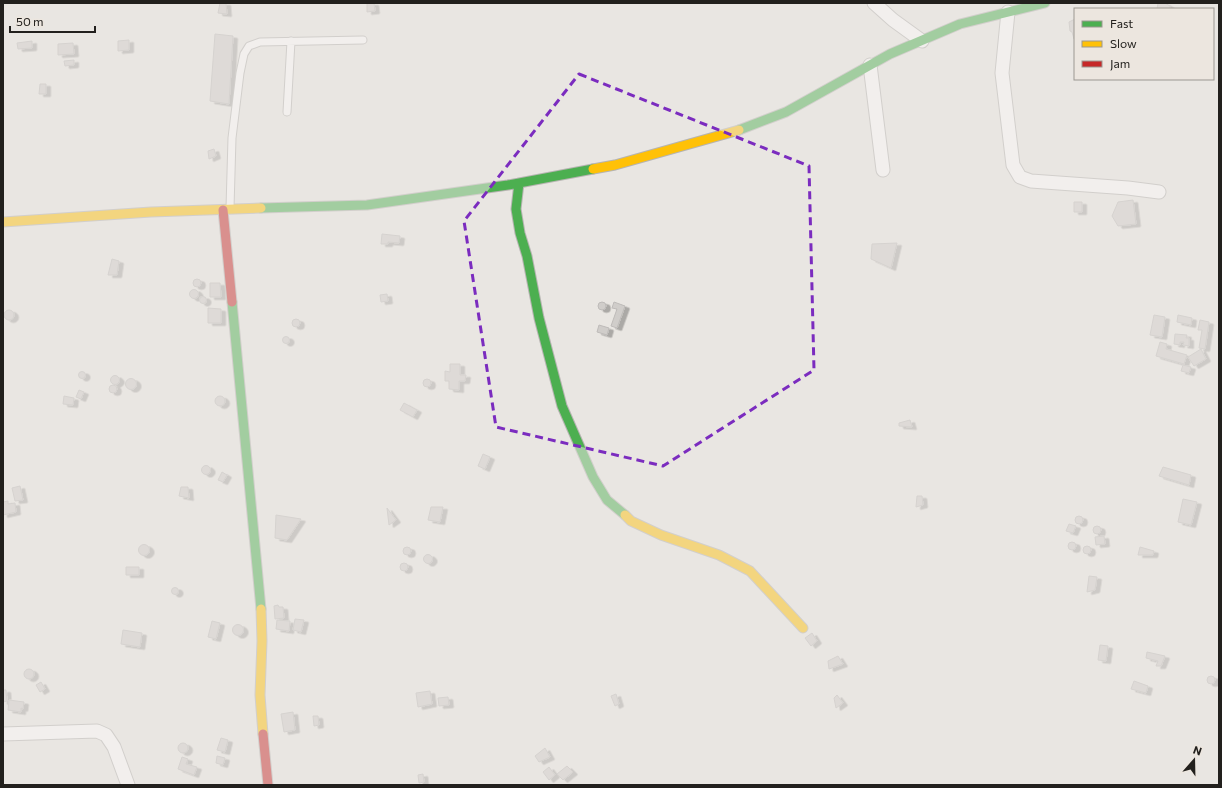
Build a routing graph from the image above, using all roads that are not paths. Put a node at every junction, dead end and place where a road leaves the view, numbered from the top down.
1 (874, 3) edge
2 (1045, 3) edge
3 (1008, 12) junction
4 (363, 40) dead end
5 (922, 40) junction
6 (291, 41) junction
7 (870, 66) junction
8 (287, 112) dead end
9 (883, 170) dead end
10 (519, 183) junction
11 (1159, 192) dead end
12 (227, 210) junction
13 (3, 222) edge
14 (803, 628) dead end
15 (3, 734) edge
16 (128, 785) edge
17 (268, 785) edge

1 - 5 street
2 - 3 street
3 - 5 street
3 - 11 street
4 - 6 lane
5 - 7 street
6 - 8 lane
6 - 12 lane
7 - 9 street
7 - 10 street
10 - 12 street
10 - 14 street
12 - 13 street
12 - 17 street
15 - 16 street

